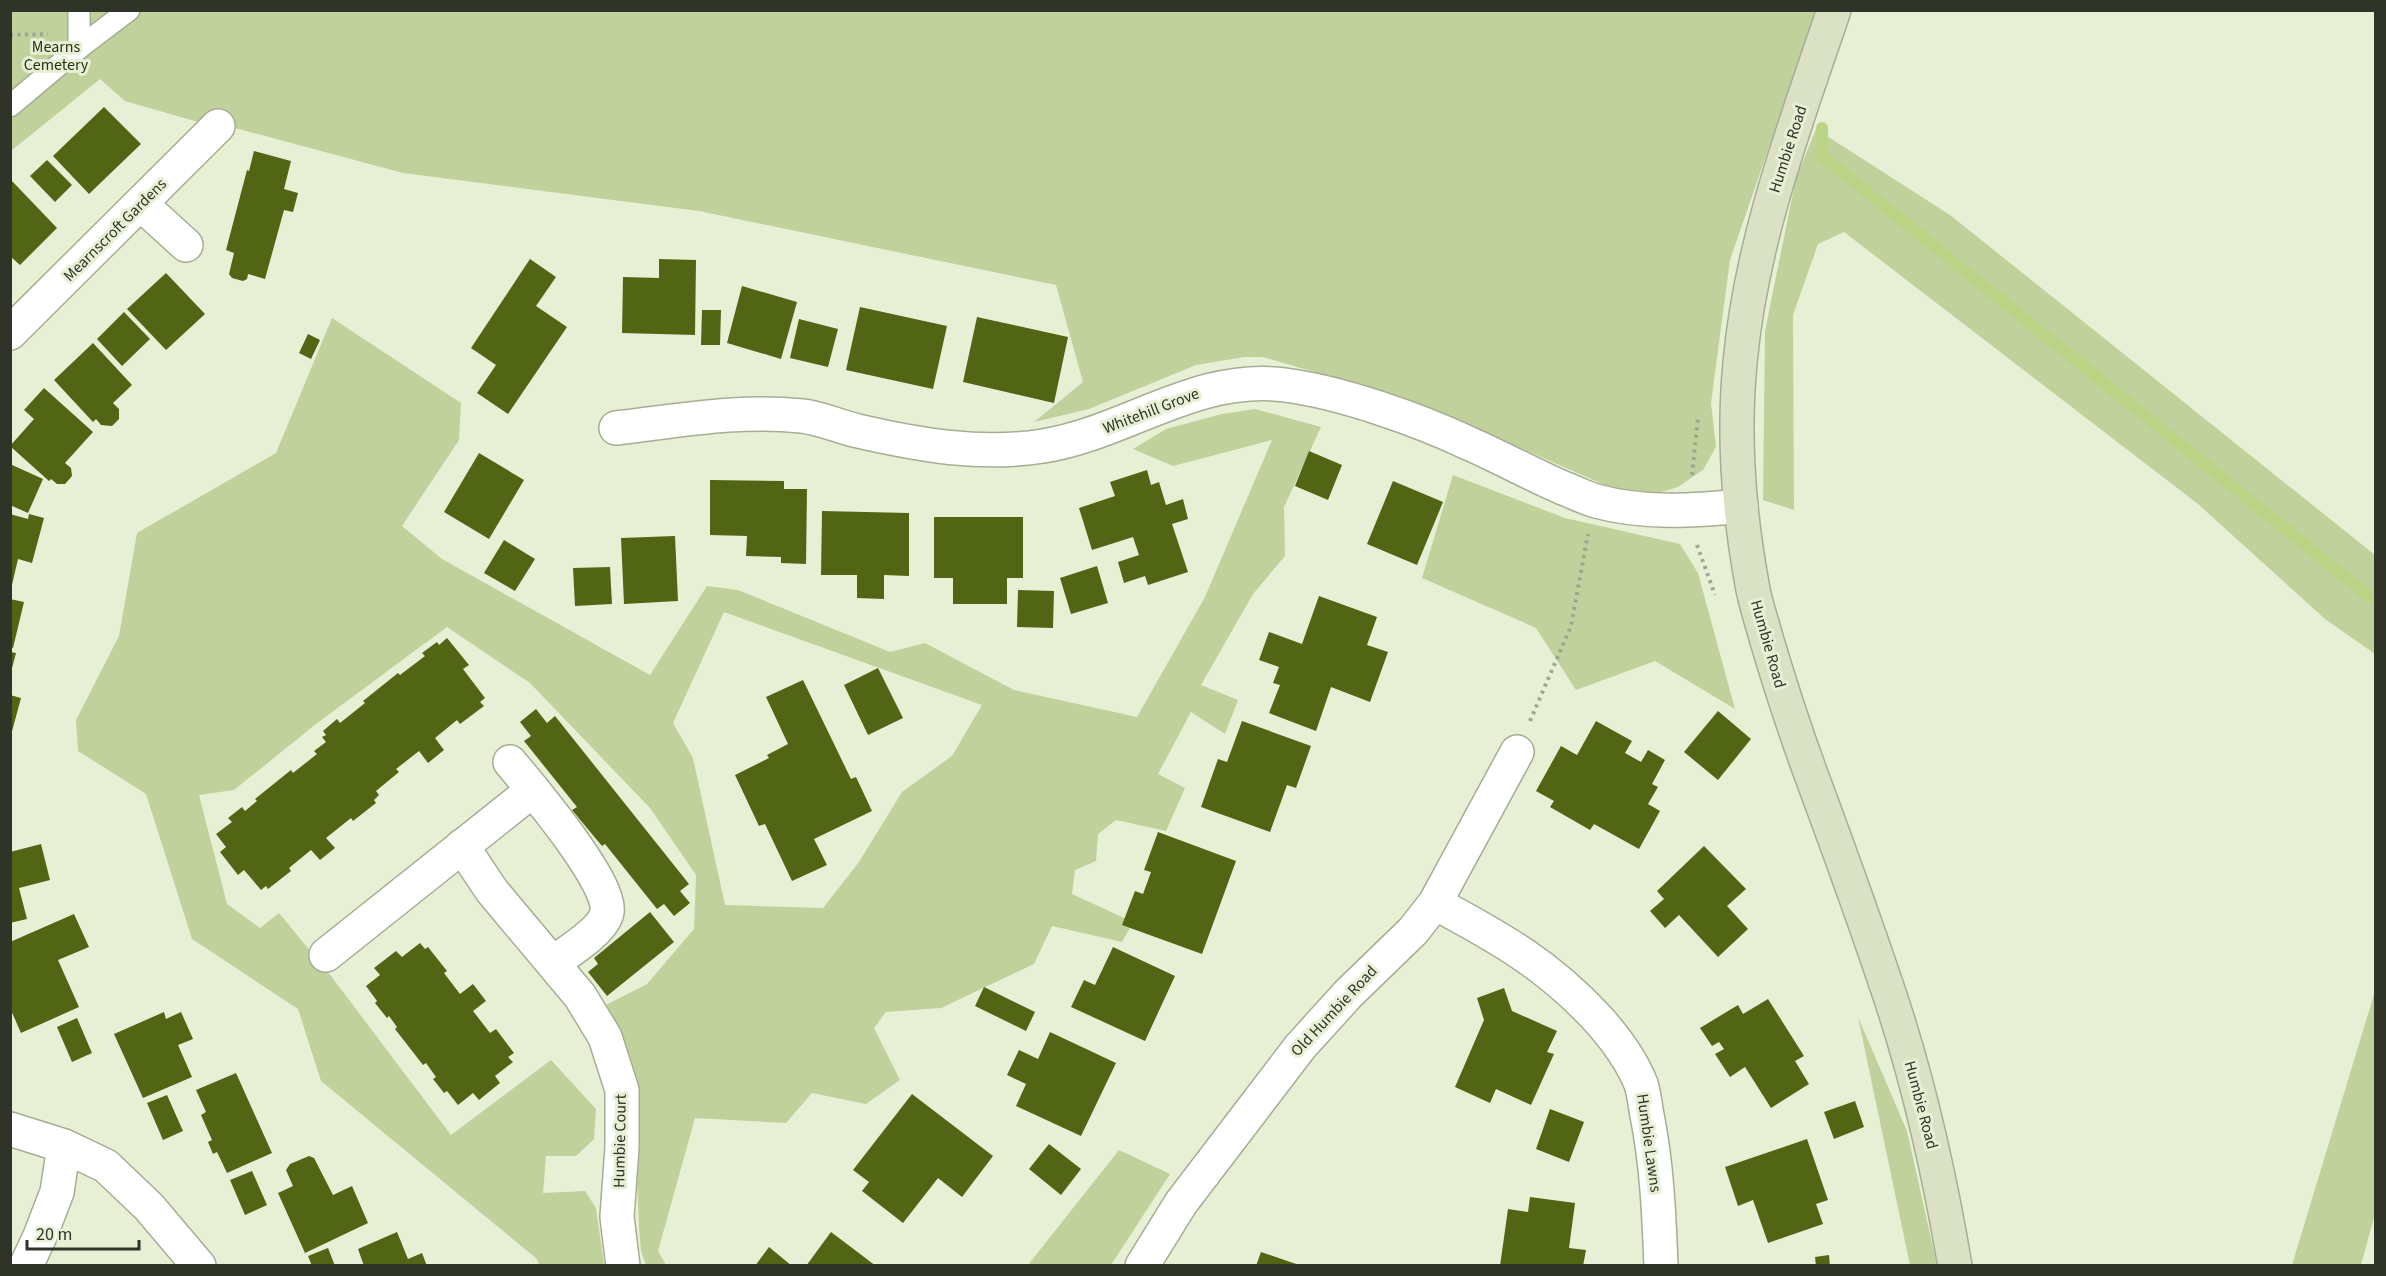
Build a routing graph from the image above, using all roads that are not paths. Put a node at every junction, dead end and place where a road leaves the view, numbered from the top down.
1 (79, 10) edge
2 (129, 10) edge
3 (1834, 10) edge
4 (79, 48) junction
5 (10, 106) edge
6 (218, 126) dead end
7 (141, 204) junction
8 (186, 245) dead end
9 (10, 333) edge
10 (616, 428) dead end
11 (1740, 506) junction
12 (1517, 752) road end
13 (510, 762) dead end
14 (533, 790) junction
15 (462, 846) junction
16 (1435, 903) junction
17 (326, 955) dead end
18 (554, 962) junction
19 (10, 1129) edge
20 (64, 1146) junction
21 (26, 1266) edge
22 (199, 1266) edge
23 (623, 1266) edge
24 (1142, 1266) edge
25 (1660, 1266) edge
26 (1955, 1266) edge

1 - 4 lane
2 - 4 lane
3 - 11 street, Humbie Road
4 - 5 lane
6 - 7 street, Mearnscroft Gardens
7 - 8 street
7 - 9 street, Mearnscroft Gardens
10 - 11 street, Whitehill Grove
11 - 26 street, Humbie Road
12 - 16 street, Old Humbie Road
13 - 14 street
14 - 15 street
14 - 18 street
15 - 17 street
15 - 18 street, Humbie Court
16 - 24 street, Old Humbie Road
16 - 25 street, Humbie Lawns
18 - 23 street, Humbie Court
19 - 20 street
20 - 21 street
20 - 22 street

